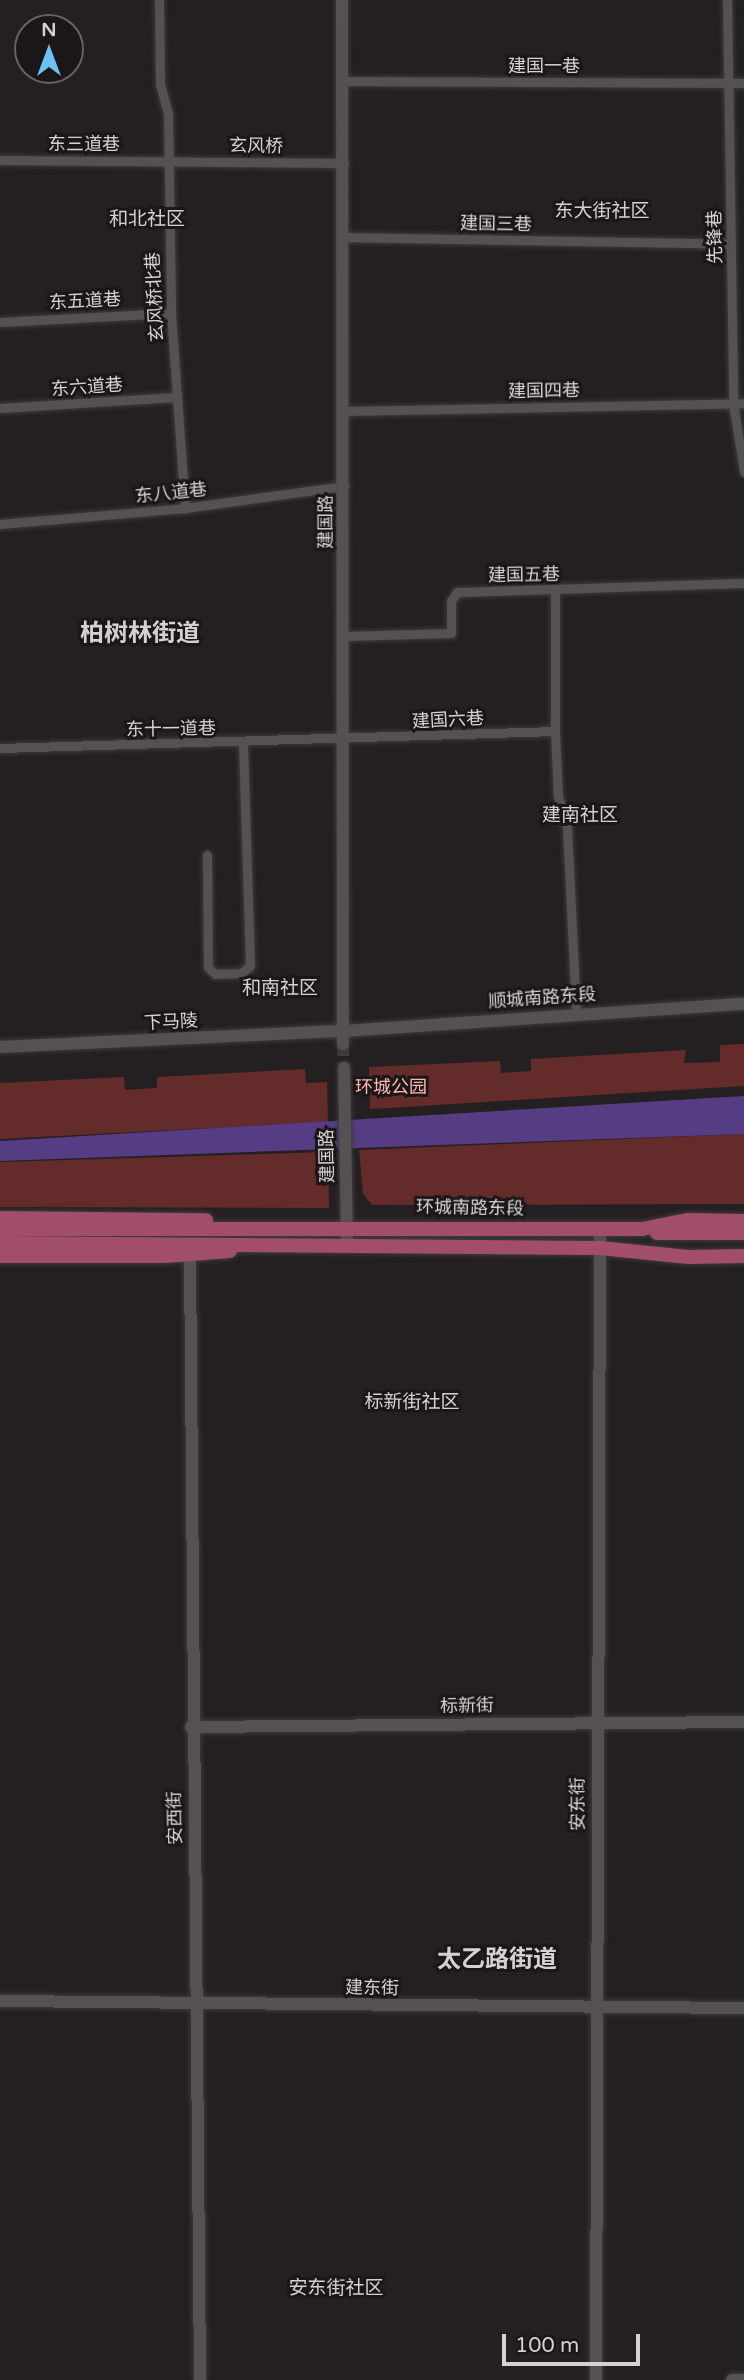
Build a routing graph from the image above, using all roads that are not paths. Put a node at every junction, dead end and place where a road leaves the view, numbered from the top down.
1 (159, 0) edge
2 (342, 0) edge
3 (727, 0) edge
4 (344, 81) junction
5 (729, 83) junction
6 (744, 83) edge
7 (167, 159) junction
8 (0, 160) edge
9 (344, 163) junction
10 (344, 237) junction
11 (731, 244) junction
12 (171, 313) junction
13 (0, 322) edge
14 (176, 397) junction
15 (733, 403) junction
16 (744, 403) edge
17 (0, 408) edge
18 (344, 411) junction
19 (744, 472) edge
20 (344, 486) junction
21 (186, 508) junction
22 (0, 524) edge
23 (744, 583) edge
24 (555, 591) junction
25 (344, 636) junction
26 (555, 731) junction
27 (343, 740) junction
28 (243, 743) junction
29 (0, 748) edge
30 (207, 855) dead end
31 (744, 1004) edge
32 (576, 1013) junction
33 (343, 1038) junction
34 (0, 1047) edge
35 (344, 1068) tunnel mouth
36 (0, 1218) edge
37 (744, 1221) edge
38 (346, 1226) junction
39 (298, 1228) junction
40 (600, 1228) junction
41 (0, 1229) edge
42 (642, 1229) junction
43 (744, 1233) edge
44 (0, 1243) edge
45 (301, 1244) junction
46 (347, 1244) junction
47 (744, 1247) edge
48 (600, 1248) junction
49 (643, 1248) junction
50 (0, 1256) edge
51 (190, 1256) junction
52 (744, 1256) edge
53 (595, 1722) junction
54 (744, 1722) edge
55 (191, 1727) junction
56 (0, 2001) edge
57 (195, 2004) junction
58 (596, 2007) junction
59 (744, 2008) edge
60 (200, 2380) edge
61 (596, 2380) edge
62 (732, 2380) edge
63 (744, 2380) edge

1 - 7 street, 玄风桥北巷
2 - 4 street, 建国路
3 - 5 street, 先锋巷
4 - 5 street, 建国一巷
4 - 9 street, 建国路
5 - 6 street, 建国一巷
5 - 11 street, 先锋巷
7 - 8 street, 东三道巷
7 - 9 street, 玄风桥
7 - 12 street, 玄风桥北巷
9 - 10 street, 建国路
10 - 11 street, 建国三巷
10 - 18 street, 建国路
11 - 15 street, 先锋巷
12 - 13 street, 东五道巷
12 - 14 street, 玄风桥北巷
14 - 17 street, 东六道巷
14 - 21 street, 玄风桥北巷
15 - 16 street, 建国四巷
15 - 18 street, 建国四巷
15 - 19 street, 先锋巷
18 - 20 street, 建国路
20 - 21 street, 东八道巷
20 - 25 street, 建国路
21 - 22 street, 东八道巷
23 - 24 street, 建国五巷
24 - 25 street, 建国五巷
24 - 26 street
25 - 27 street, 建国路
26 - 27 street, 建国六巷
26 - 32 street
27 - 28 street, 东十一道巷
27 - 33 street, 建国路
28 - 29 street, 东十一道巷
28 - 30 street
31 - 32 street, 顺城南路东段
32 - 33 street, 顺城南路东段
33 - 34 street, 下马陵
35 - 38 street, 建国路
36 - 39 main road, 环城南路东段
37 - 42 main road, 环城南路东段
38 - 39 main road, 环城南路东段
38 - 40 main road, 环城南路东段
38 - 46 street, 建国路
39 - 41 main road, 环城南路东段
40 - 42 main road, 环城南路东段
40 - 48 street, 安东街
42 - 43 main road, 环城南路东段
44 - 45 main road
45 - 46 main road
45 - 51 main road
46 - 48 main road
47 - 49 main road
48 - 49 main road
48 - 53 street, 安东街
49 - 52 main road
50 - 51 main road
51 - 55 street, 安西街
53 - 54 street, 标新街
53 - 55 street, 标新街
53 - 58 street, 安东街
55 - 57 street, 安西街
56 - 57 street, 建东街
57 - 58 street, 建东街
57 - 60 street, 安西街
58 - 59 street, 建东街
58 - 61 street, 安东街
62 - 63 street

